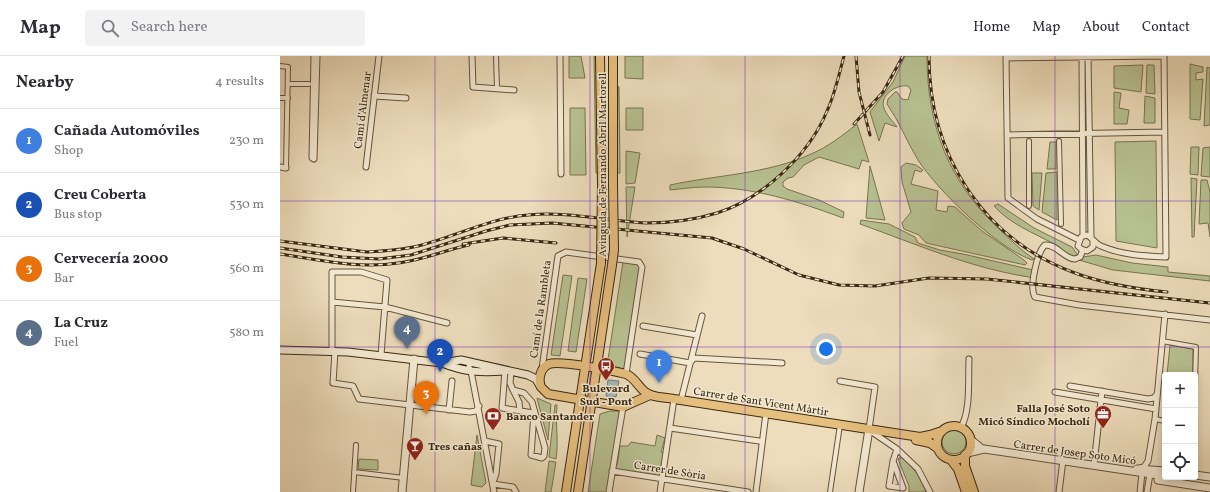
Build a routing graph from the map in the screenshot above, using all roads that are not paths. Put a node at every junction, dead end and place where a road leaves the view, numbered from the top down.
1 (314, 56) edge
2 (317, 56) edge
3 (379, 56) edge
4 (472, 56) edge
5 (496, 56) edge
6 (560, 56) edge
7 (600, 56) edge
8 (612, 56) edge
9 (1164, 56) edge
10 (1006, 57) edge
11 (1085, 57) edge
12 (280, 66) edge
13 (288, 84) junction
14 (309, 84) dead end
15 (497, 89) junction
16 (514, 90) dead end
17 (374, 96) junction
18 (280, 98) edge
19 (288, 98) junction
20 (406, 98) dead end
21 (1164, 132) junction
22 (1085, 133) junction
23 (1007, 134) junction
24 (1059, 140) dead end
25 (1029, 141) dead end
26 (280, 167) edge
27 (366, 167) dead end
28 (286, 168) joint
29 (561, 174) dead end
30 (1030, 206) dead end
31 (1061, 224) dead end
32 (1081, 238) junction
33 (1092, 239) junction
34 (1100, 246) junction
35 (1091, 249) junction
36 (1083, 250) junction
37 (332, 302) junction
38 (385, 307) junction
39 (1165, 314) junction
40 (702, 316) dead end
41 (1210, 320) edge
42 (447, 323) dead end
43 (643, 326) dead end
44 (697, 336) junction
45 (1162, 342) junction
46 (280, 350) edge
47 (333, 351) junction
48 (640, 354) dead end
49 (381, 355) junction
50 (414, 359) junction
51 (969, 359) dead end
52 (456, 360) junction
53 (442, 363) junction
54 (690, 363) junction
55 (782, 363) dead end
56 (467, 367) junction
57 (585, 367) junction
58 (455, 369) junction
59 (542, 369) junction
60 (596, 369) junction
61 (508, 371) junction
62 (1195, 372) edge
63 (528, 375) junction
64 (629, 375) junction
65 (452, 381) dead end
66 (840, 381) dead end
67 (1070, 386) dead end
68 (540, 388) junction
69 (513, 390) junction
70 (1102, 391) junction
71 (1055, 392) dead end
72 (1157, 394) junction
73 (650, 395) junction
74 (678, 399) junction
75 (580, 400) junction
76 (1101, 400) junction
77 (591, 402) junction
78 (410, 405) junction
79 (479, 406) junction
80 (623, 406) junction
81 (1156, 409) junction
82 (449, 410) junction
83 (520, 411) junction
84 (766, 413) junction
85 (1155, 419) junction
86 (1162, 420) edge
87 (840, 425) junction
88 (961, 427) junction
89 (670, 428) junction
90 (942, 430) junction
91 (870, 431) junction
92 (971, 440) junction
93 (485, 441) junction
94 (759, 441) dead end
95 (356, 445) dead end
96 (937, 448) junction
97 (897, 449) junction
98 (982, 449) junction
99 (966, 454) junction
100 (951, 460) junction
101 (1063, 460) junction
102 (893, 461) junction
103 (1094, 465) junction
104 (612, 471) junction
105 (1162, 471) edge
106 (354, 472) junction
107 (1145, 473) junction
108 (1162, 476) edge
109 (1198, 476) edge
110 (404, 478) junction
111 (1210, 478) edge
112 (662, 479) junction
113 (1190, 480) edge
114 (1210, 483) edge
115 (493, 484) junction
116 (1210, 488) edge
117 (353, 492) edge
118 (402, 492) edge
119 (494, 492) edge
120 (516, 492) edge
121 (566, 492) edge
122 (578, 492) edge
123 (609, 492) edge
124 (660, 492) edge
125 (748, 492) edge
126 (756, 492) edge
127 (830, 492) edge
128 (859, 492) edge
129 (930, 492) edge
130 (966, 492) edge
131 (974, 492) edge
132 (1059, 492) edge
133 (1140, 492) edge
134 (1147, 492) edge

1 - 2 street
3 - 17 street, Camí d'Almenar
4 - 15 street
5 - 15 street
6 - 29 street
7 - 57 main road, Avinguda de Fernando Abril Martorell, bridge
8 - 60 main road, Avinguda de Fernando Abril Martorell, bridge
9 - 11 street
9 - 21 street
10 - 11 street
10 - 23 street
11 - 22 street
12 - 13 street
13 - 14 street
13 - 19 street
15 - 16 street
17 - 20 street
17 - 27 street, Camí d'Almenar
18 - 19 street
19 - 28 street
21 - 22 street
21 - 34 street
22 - 23 street
22 - 32 street
22 - 33 street
23 - 32 street
24 - 31 street
25 - 30 street
26 - 28 street
32 - 33 street
32 - 36 street
33 - 34 street
33 - 35 street
34 - 35 street
35 - 36 street
36 - 39 street
37 - 38 street
37 - 38 street
37 - 47 street
38 - 42 street
38 - 49 street
39 - 41 street
39 - 45 street
40 - 44 street
43 - 44 street
44 - 54 street
45 - 62 street
45 - 72 street
46 - 47 street
47 - 49 street
47 - 78 street
48 - 54 street
49 - 50 street
50 - 53 street
50 - 78 street
51 - 88 street
52 - 53 street
52 - 56 street
52 - 58 street
53 - 58 street
54 - 55 street
54 - 74 street
56 - 58 street
56 - 61 street
56 - 61 street
56 - 79 street
57 - 59 main road
57 - 60 main road
57 - 75 main road, Avinguda de Fernando Abril Martorell
59 - 63 street
59 - 64 street, Camí de la Rambleta
59 - 68 main road
60 - 64 main road
60 - 77 main road, Avinguda de Fernando Abril Martorell
61 - 63 street
61 - 69 street
61 - 83 street
63 - 68 street
64 - 73 main road
64 - 80 main road
65 - 82 street
66 - 91 street
67 - 70 street
68 - 75 main road
69 - 83 street
69 - 83 street
70 - 72 street
70 - 76 street
71 - 76 street
72 - 81 street
73 - 74 main road, Carrer de Sant Vicent Màrtir
73 - 80 main road
74 - 84 main road, Carrer de Sant Vicent Màrtir
74 - 89 street
75 - 77 main road
75 - 121 main road, Avinguda de Fernando Abril Martorell
76 - 81 street
76 - 103 street
77 - 80 main road
77 - 122 main road, Avinguda de Fernando Abril Martorell
78 - 82 street
78 - 110 street
79 - 82 street
79 - 93 street
80 - 104 street
81 - 85 street
84 - 87 main road, Carrer de Sant Vicent Màrtir
84 - 126 street
85 - 86 street
85 - 107 street
87 - 91 main road, Carrer de Sant Vicent Màrtir
87 - 127 street
88 - 90 main road
88 - 92 main road
89 - 94 street
89 - 112 street
90 - 91 main road, Carrer de Sant Vicent Màrtir
90 - 96 main road
91 - 96 main road, Carrer de Sant Vicent Màrtir
91 - 97 street
91 - 128 street
92 - 98 street
92 - 99 main road
93 - 115 street
93 - 115 street
95 - 106 street
96 - 100 main road
97 - 102 street
97 - 129 street
98 - 99 street, Carrer de Josep Soto Micó
98 - 101 street, Carrer de Josep Soto Micó
99 - 100 main road
99 - 131 main road
100 - 130 main road
101 - 103 street, Carrer de Josep Soto Micó
101 - 132 street
102 - 102 street
103 - 107 street, Carrer de Josep Soto Micó
104 - 112 street, Carrer de Sòria
104 - 123 street
105 - 107 street
106 - 110 street
106 - 117 street
107 - 108 street, Carrer de Josep Soto Micó
107 - 116 street
107 - 133 street
107 - 134 street
109 - 111 street
110 - 118 street
112 - 124 street
112 - 125 street, Carrer de Sòria
113 - 114 street
115 - 119 street
115 - 120 street

